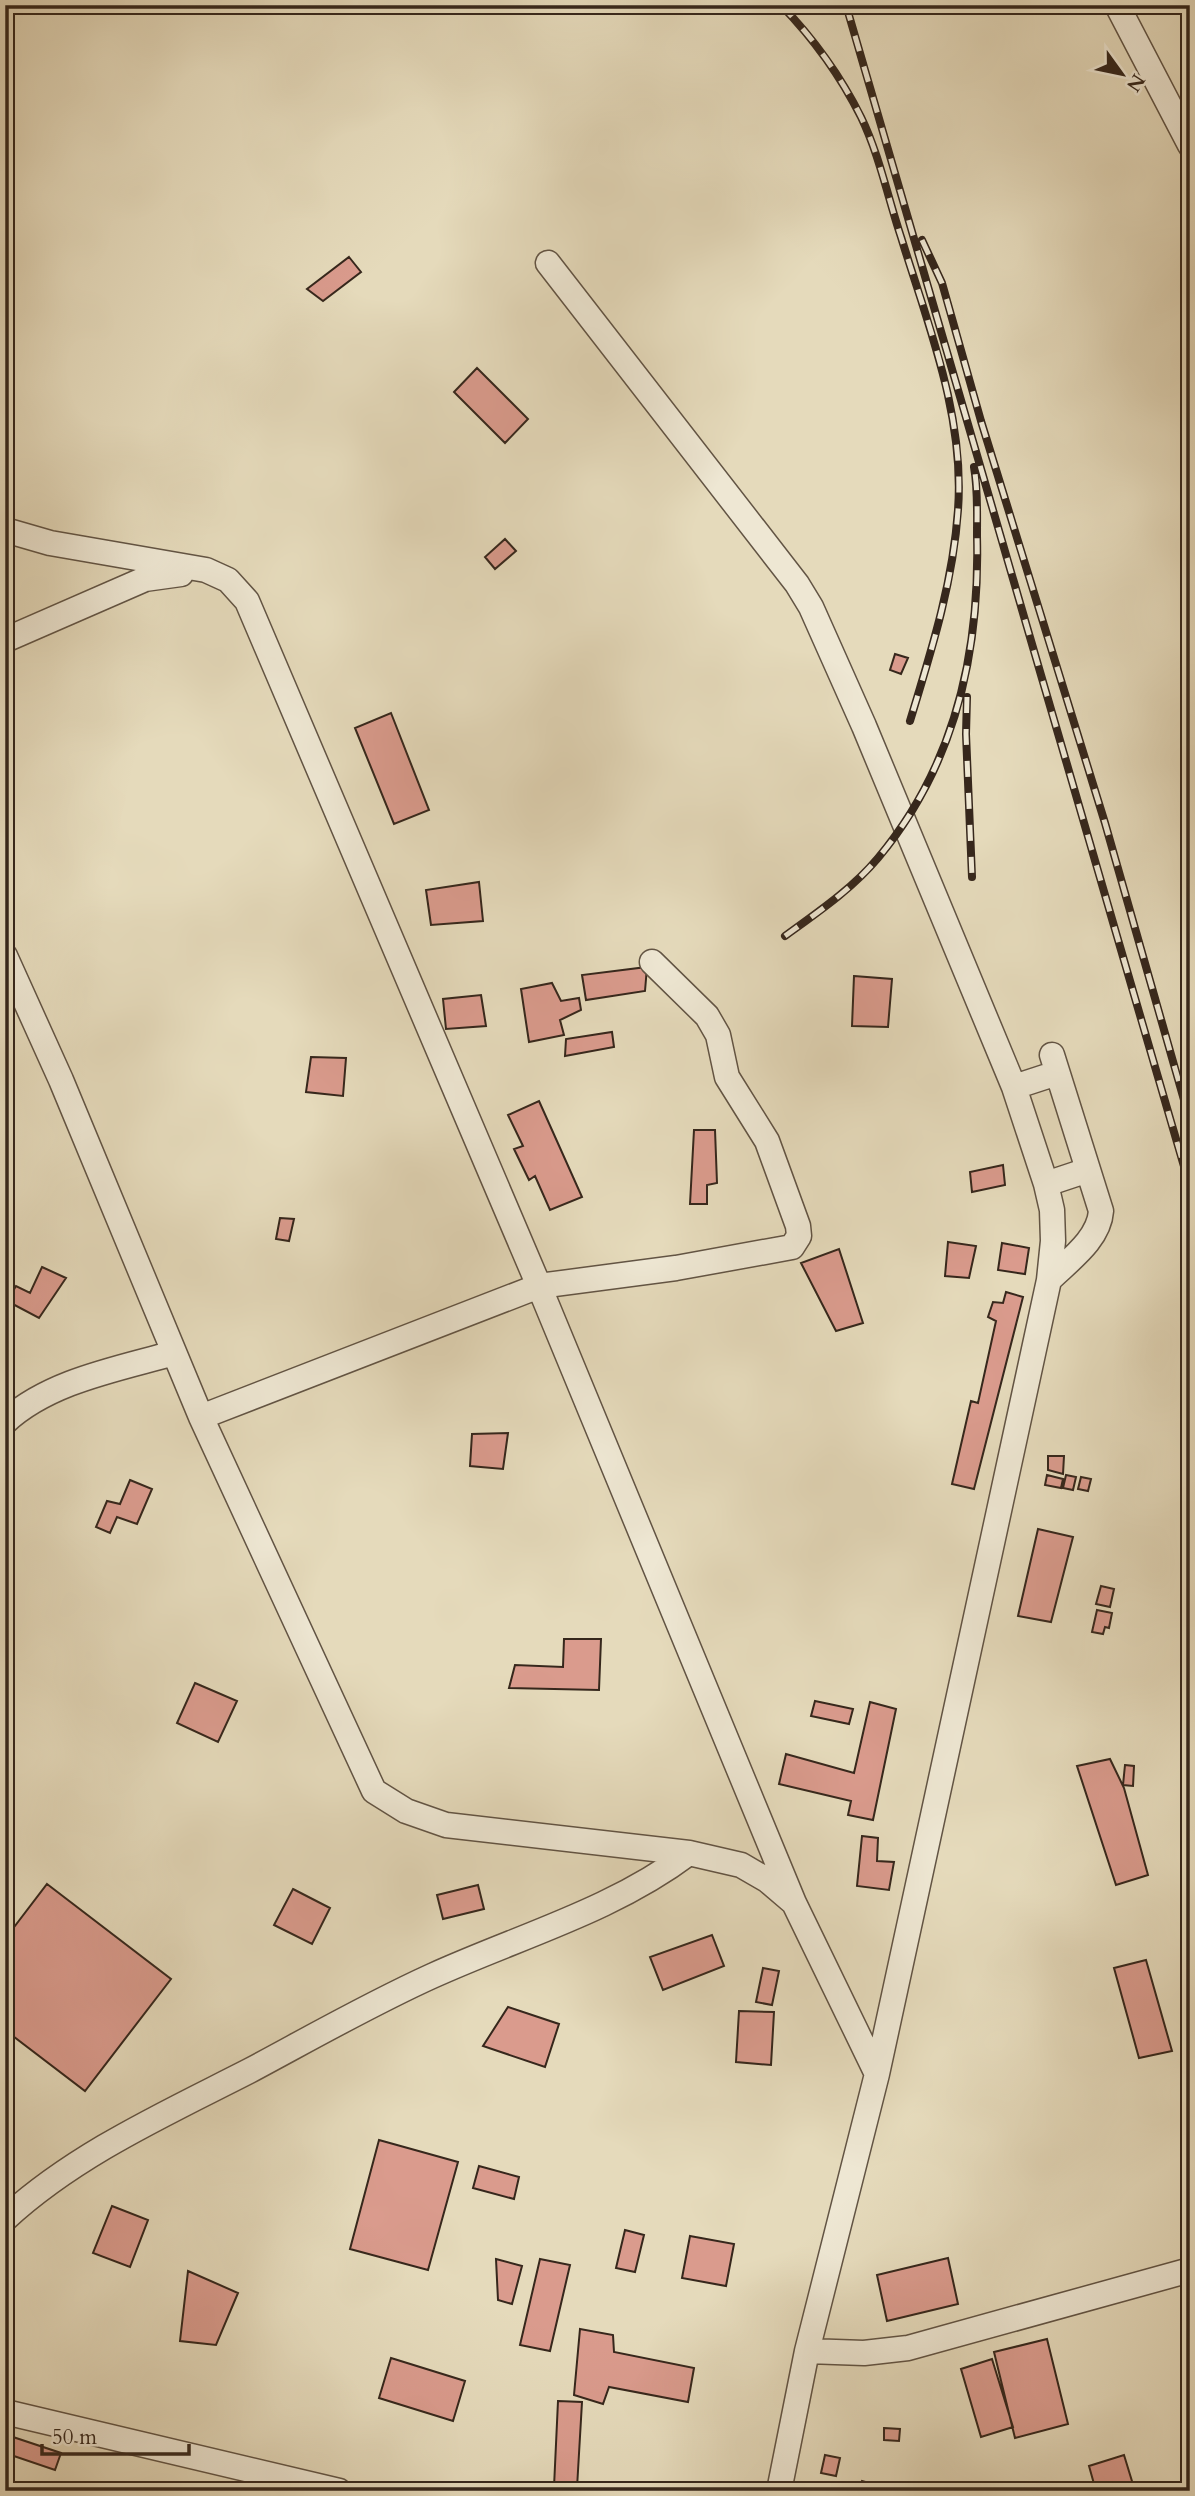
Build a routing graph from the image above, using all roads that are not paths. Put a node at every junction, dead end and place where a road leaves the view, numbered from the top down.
1 (1118, 5) edge
2 (1190, 145) edge
3 (548, 263) dead end
4 (5, 530) edge
5 (206, 570) junction
6 (5, 640) edge
7 (5, 956) edge
8 (652, 962) dead end
9 (1014, 1087) junction
10 (1088, 1170) junction
11 (1046, 1184) junction
12 (1049, 1280) junction
13 (539, 1286) junction
14 (174, 1353) junction
15 (201, 1417) junction
16 (5, 1422) edge
17 (689, 1853) junction
18 (794, 1903) junction
19 (877, 2074) junction
20 (5, 2219) edge
21 (1190, 2270) edge
22 (807, 2351) junction
23 (5, 2412) edge
24 (339, 2491) edge
25 (779, 2491) edge

1 - 2 street
3 - 9 street
4 - 5 street
5 - 6 street
5 - 13 street
7 - 14 street
8 - 13 street
9 - 10 street
9 - 11 street
10 - 11 street
10 - 12 street
11 - 12 street
12 - 19 street
13 - 15 street
13 - 18 street
14 - 15 street
14 - 16 street
15 - 17 street
17 - 18 street
17 - 20 street
18 - 19 street
19 - 22 street
21 - 22 street
22 - 25 street
23 - 24 street

